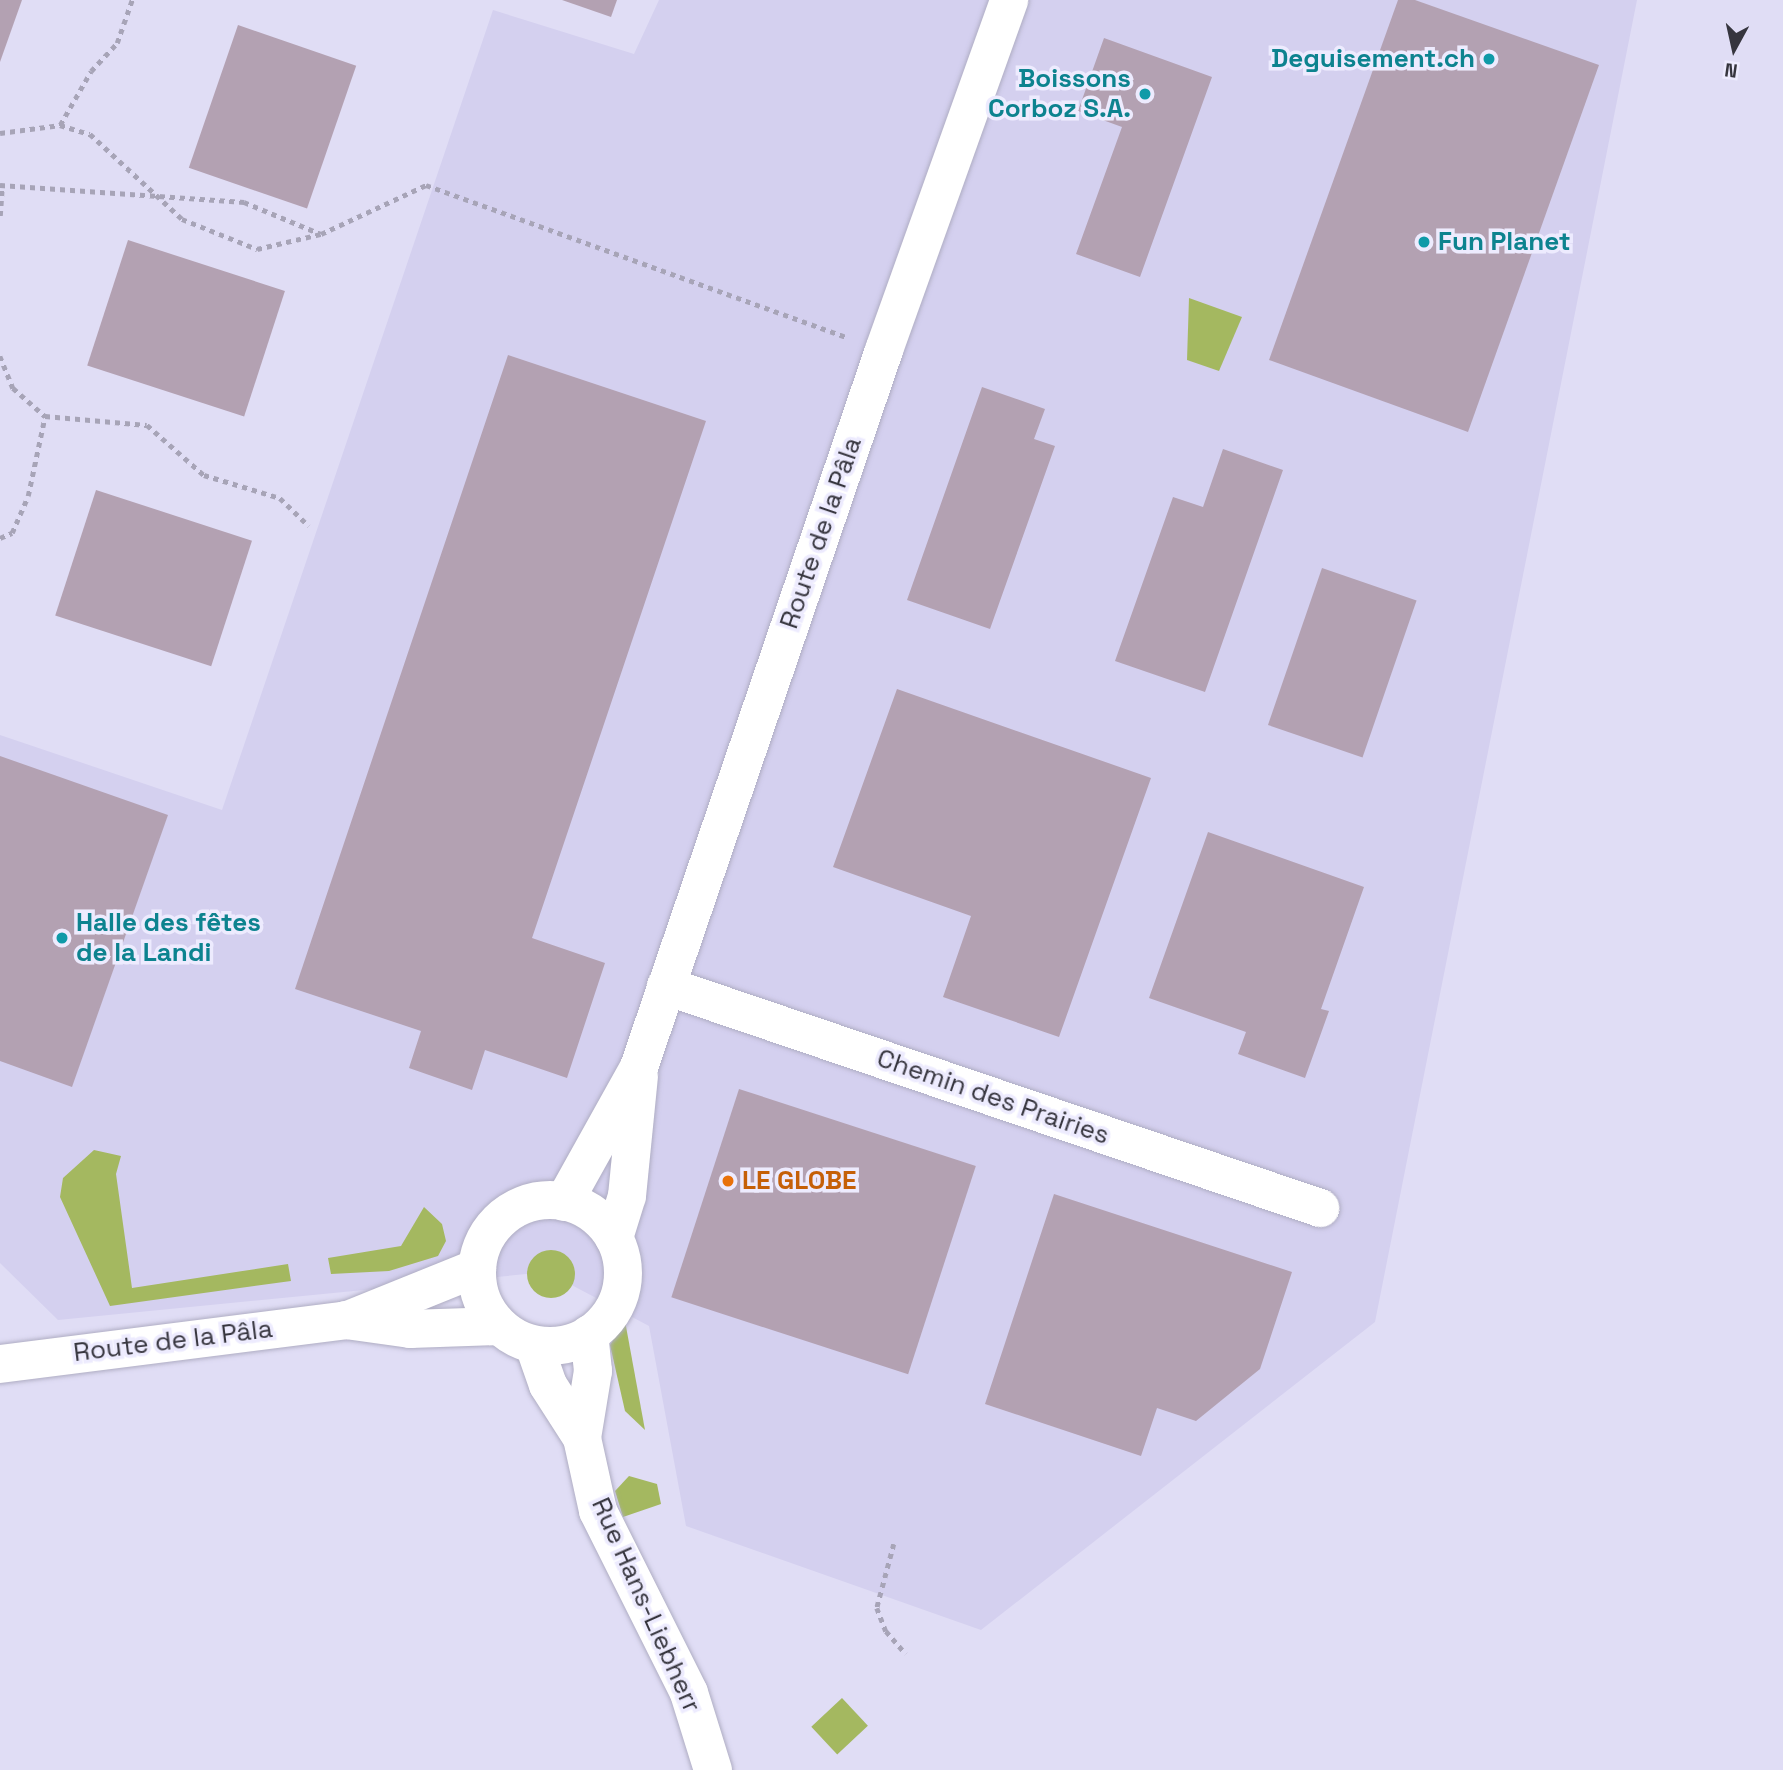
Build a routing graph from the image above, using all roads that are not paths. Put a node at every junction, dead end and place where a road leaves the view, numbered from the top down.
1 (1009, 0) edge
2 (666, 986) junction
3 (639, 1067) junction
4 (564, 1202) junction
5 (1320, 1208) dead end
6 (614, 1238) junction
7 (477, 1268) junction
8 (346, 1320) junction
9 (499, 1326) junction
10 (589, 1334) junction
11 (534, 1345) junction
12 (0, 1364) edge
13 (582, 1438) junction
14 (713, 1770) edge

1 - 2 main road, Route de la Pâla
2 - 3 main road, Route de la Pâla
2 - 5 main road, Chemin des Prairies
3 - 4 main road, Route de la Pâla
3 - 6 main road, Route de la Pâla
4 - 6 main road
4 - 7 main road
6 - 10 main road
7 - 8 main road, Route de la Pâla
7 - 9 main road
8 - 9 main road, Route de la Pâla
8 - 12 main road, Route de la Pâla
9 - 11 main road
10 - 11 main road
10 - 13 main road, Rue Hans-Liebherr
11 - 13 main road, Rue Hans-Liebherr
13 - 14 main road, Rue Hans-Liebherr

